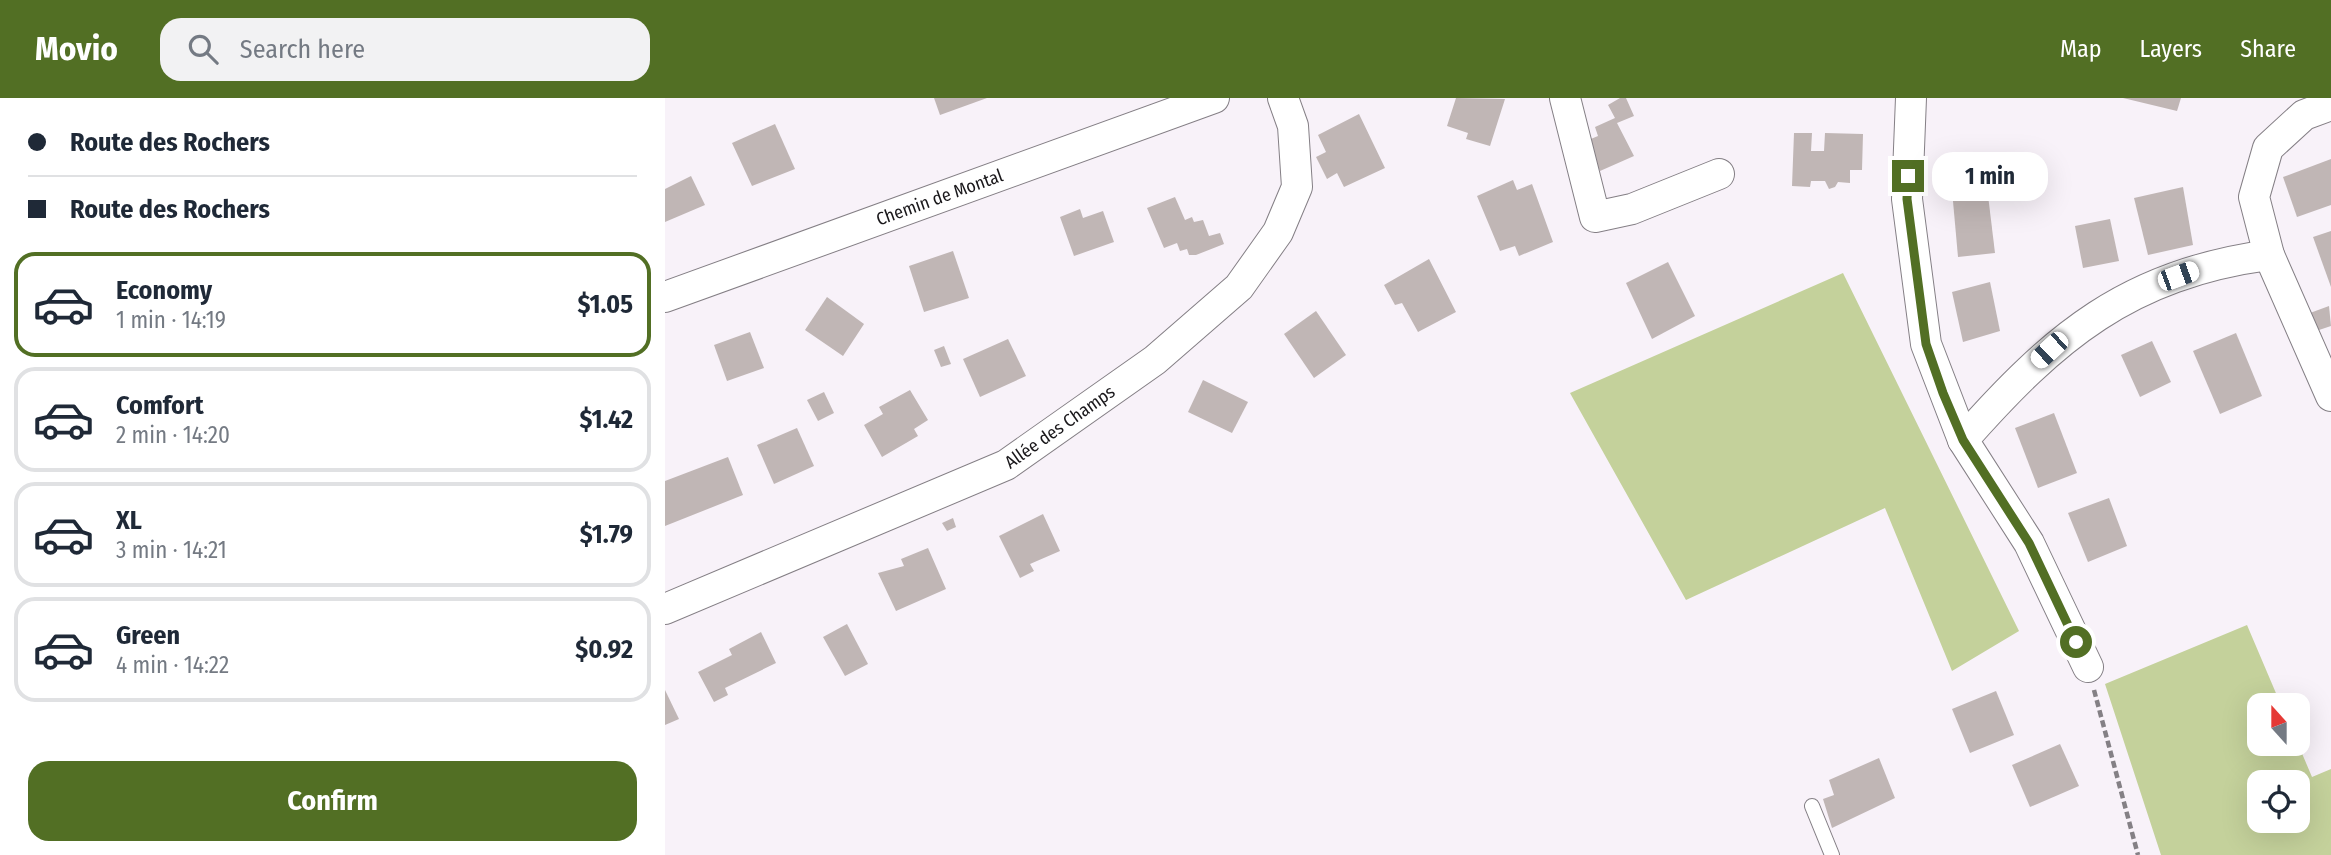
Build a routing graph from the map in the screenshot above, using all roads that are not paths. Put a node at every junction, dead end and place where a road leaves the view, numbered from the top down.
1 (1214, 98) edge
2 (1283, 98) edge
3 (1565, 98) edge
4 (1911, 98) edge
5 (2331, 105) edge
6 (1719, 174) dead end
7 (2269, 255) junction
8 (665, 297) edge
9 (2331, 396) edge
10 (1963, 440) junction
11 (665, 608) edge
12 (2088, 667) road end
13 (1812, 806) dead end
14 (1832, 855) edge

1 - 8 street, Chemin de Montal
2 - 11 street, Allée des Champs
3 - 6 street
4 - 10 street
5 - 7 street
7 - 9 street
7 - 10 street
10 - 12 street
13 - 14 lane

